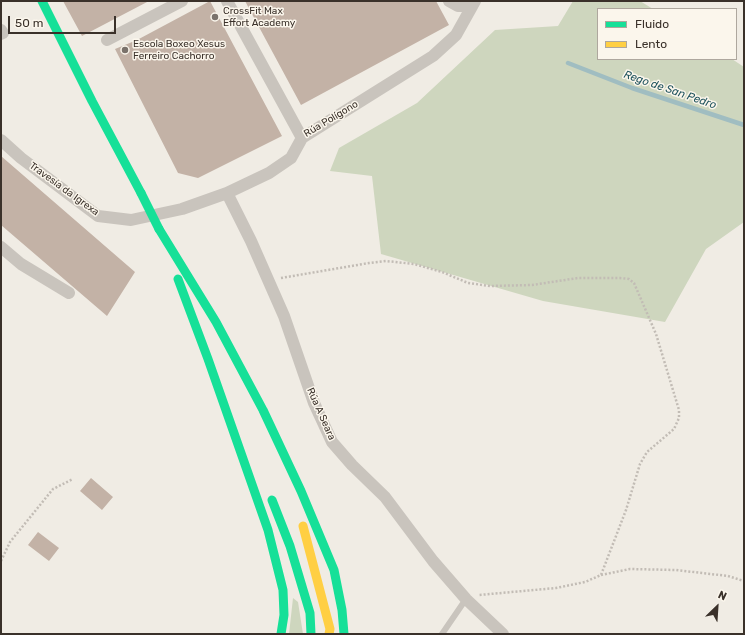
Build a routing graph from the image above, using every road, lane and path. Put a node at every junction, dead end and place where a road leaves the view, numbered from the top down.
1 (42, 1) edge
2 (182, 1) edge
3 (227, 1) edge
4 (449, 1) edge
5 (475, 1) edge
6 (1, 30) edge
7 (1, 34) edge
8 (108, 40) dead end
9 (302, 138) junction
10 (1, 140) edge
11 (227, 193) junction
12 (159, 229) junction
13 (1, 246) edge
14 (189, 280) junction
15 (268, 280) junction
16 (69, 293) dead end
17 (208, 359) junction
18 (232, 372) dead end
19 (247, 442) dead end
20 (73, 478) dead end
21 (268, 490) dead end
22 (298, 514) dead end
23 (1, 561) edge
24 (601, 575) junction
25 (744, 581) edge
26 (466, 599) junction
27 (281, 634) edge
28 (311, 634) edge
29 (329, 634) edge
30 (344, 634) edge
31 (442, 634) edge
32 (503, 634) edge

1 - 12 highway, bridge
2 - 8 street
3 - 9 street, Rúa Polígono
4 - 5 street
5 - 9 street, Rúa Polígono
6 - 7 street
9 - 11 street, Travesía da Igrexa
10 - 11 street, Travesía da Igrexa
11 - 15 street, Rúa A Seara
12 - 14 highway
12 - 17 highway
13 - 16 street
14 - 18 highway
14 - 30 highway
15 - 24 path
15 - 26 street, Rúa A Seara
17 - 19 highway
17 - 27 highway
20 - 23 path
21 - 28 highway
22 - 29 highway
24 - 25 path
24 - 26 path
26 - 31 lane
26 - 32 street, Rúa A Seara

